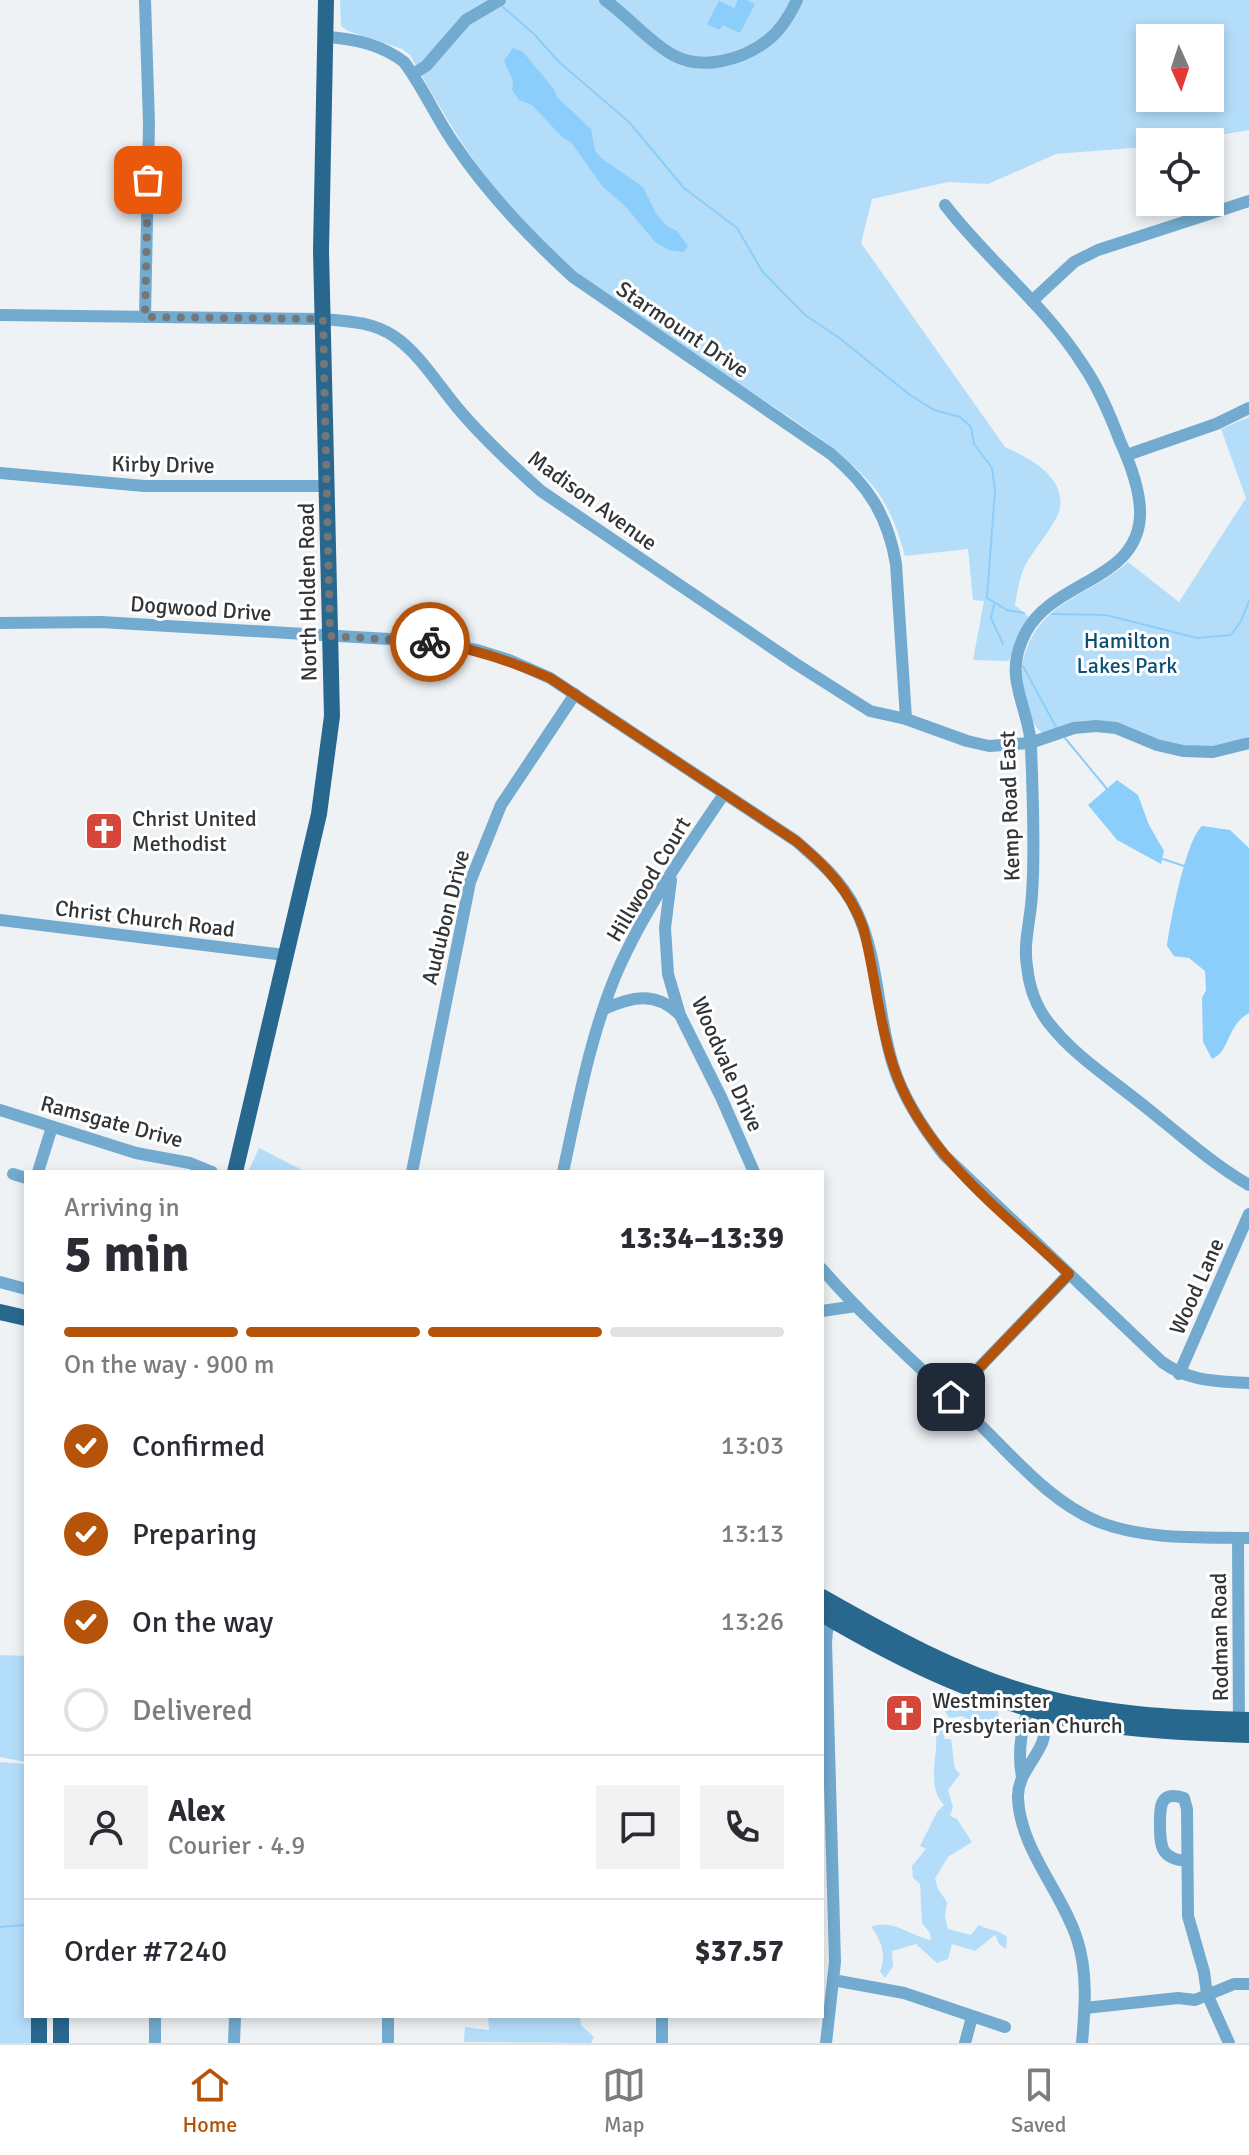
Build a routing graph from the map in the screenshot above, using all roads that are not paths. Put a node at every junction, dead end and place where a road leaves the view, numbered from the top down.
1 (145, 0) edge
2 (326, 0) edge
3 (500, 0) edge
4 (605, 0) edge
5 (797, 0) edge
6 (324, 37) junction
7 (413, 74) junction
8 (1249, 201) edge
9 (945, 205) dead end
10 (1032, 301) junction
11 (0, 315) edge
12 (145, 317) junction
13 (323, 319) junction
14 (1249, 408) edge
15 (1127, 455) junction
16 (0, 473) edge
17 (326, 486) junction
18 (0, 623) edge
19 (330, 636) junction
20 (575, 694) junction
21 (906, 719) junction
22 (1030, 743) junction
23 (1249, 743) edge
24 (724, 794) junction
25 (671, 876) junction
26 (0, 920) edge
27 (285, 955) junction
28 (604, 1009) junction
29 (680, 1015) junction
30 (0, 1110) edge
31 (52, 1127) junction
32 (39, 1170) edge
33 (205, 1170) edge
34 (235, 1170) edge
35 (412, 1170) edge
36 (563, 1170) edge
37 (753, 1170) edge
38 (1249, 1185) edge
39 (1249, 1214) edge
40 (824, 1271) edge
41 (1069, 1274) junction
42 (0, 1282) edge
43 (24, 1288) edge
44 (856, 1306) junction
45 (824, 1311) edge
46 (0, 1312) edge
47 (24, 1318) edge
48 (1179, 1374) junction
49 (1249, 1383) edge
50 (951, 1397) junction
51 (1244, 1538) edge
52 (830, 1613) edge
53 (1030, 1702) junction
54 (1050, 1706) junction
55 (1244, 1727) edge
56 (1022, 1777) junction
57 (1187, 1861) junction
58 (827, 1879) edge
59 (833, 1980) junction
60 (1249, 1984) edge
61 (1207, 1994) junction
62 (1085, 2008) junction
63 (972, 2017) junction
64 (39, 2018) edge
65 (61, 2018) edge
66 (155, 2018) edge
67 (235, 2018) edge
68 (388, 2018) edge
69 (662, 2018) edge
70 (1005, 2027) dead end
71 (39, 2043) edge
72 (61, 2043) edge
73 (155, 2043) edge
74 (234, 2043) edge
75 (388, 2043) edge
76 (662, 2043) edge
77 (826, 2043) edge
78 (965, 2043) edge
79 (1082, 2043) edge
80 (1229, 2043) edge

1 - 12 street
2 - 6 main road, North Holden Road
3 - 7 street
4 - 5 street
6 - 7 street, Starmount Drive
6 - 13 main road, North Holden Road
7 - 21 street, Starmount Drive
8 - 10 street
9 - 10 street, Kemp Road East
10 - 15 street, Kemp Road East
11 - 12 street, Madison Avenue
12 - 13 street, Madison Avenue
13 - 17 main road, North Holden Road
13 - 21 street, Madison Avenue
14 - 15 street
15 - 22 street, Kemp Road East
16 - 17 street, Kirby Drive
17 - 19 main road, North Holden Road
18 - 19 street, Dogwood Drive
19 - 20 street, Dogwood Drive
19 - 27 main road, North Holden Road
20 - 24 street, Dogwood Drive
20 - 35 street, Audubon Drive
21 - 22 street, Madison Avenue
22 - 23 street
22 - 38 street, Kemp Road East
24 - 25 street, Hillwood Court
24 - 41 street, Dogwood Drive
25 - 28 street, Hillwood Court
25 - 29 street, Woodvale Drive
26 - 27 street, Christ Church Road
27 - 34 main road, North Holden Road
28 - 29 street
28 - 36 street, Hillwood Court
29 - 37 street, Woodvale Drive
30 - 31 street, Ramsgate Drive
31 - 32 street
31 - 33 street, Ramsgate Drive
39 - 48 street, Wood Lane
40 - 44 street
41 - 48 street, Dogwood Drive
41 - 50 street
42 - 43 street
44 - 45 street
44 - 50 street
46 - 47 main road
48 - 49 street, Dogwood Drive
50 - 51 street
51 - 55 street, Rodman Road
52 - 53 main road
52 - 58 street
53 - 54 main road
53 - 56 street
54 - 55 main road
54 - 56 street
56 - 62 street
57 - 57 street
57 - 61 street
58 - 59 street
59 - 63 street
59 - 77 street
60 - 61 street
61 - 62 street
61 - 80 street
62 - 79 street
63 - 70 street
63 - 78 street
64 - 71 main road
65 - 72 main road
66 - 73 street
67 - 74 street
68 - 75 street
69 - 76 street

